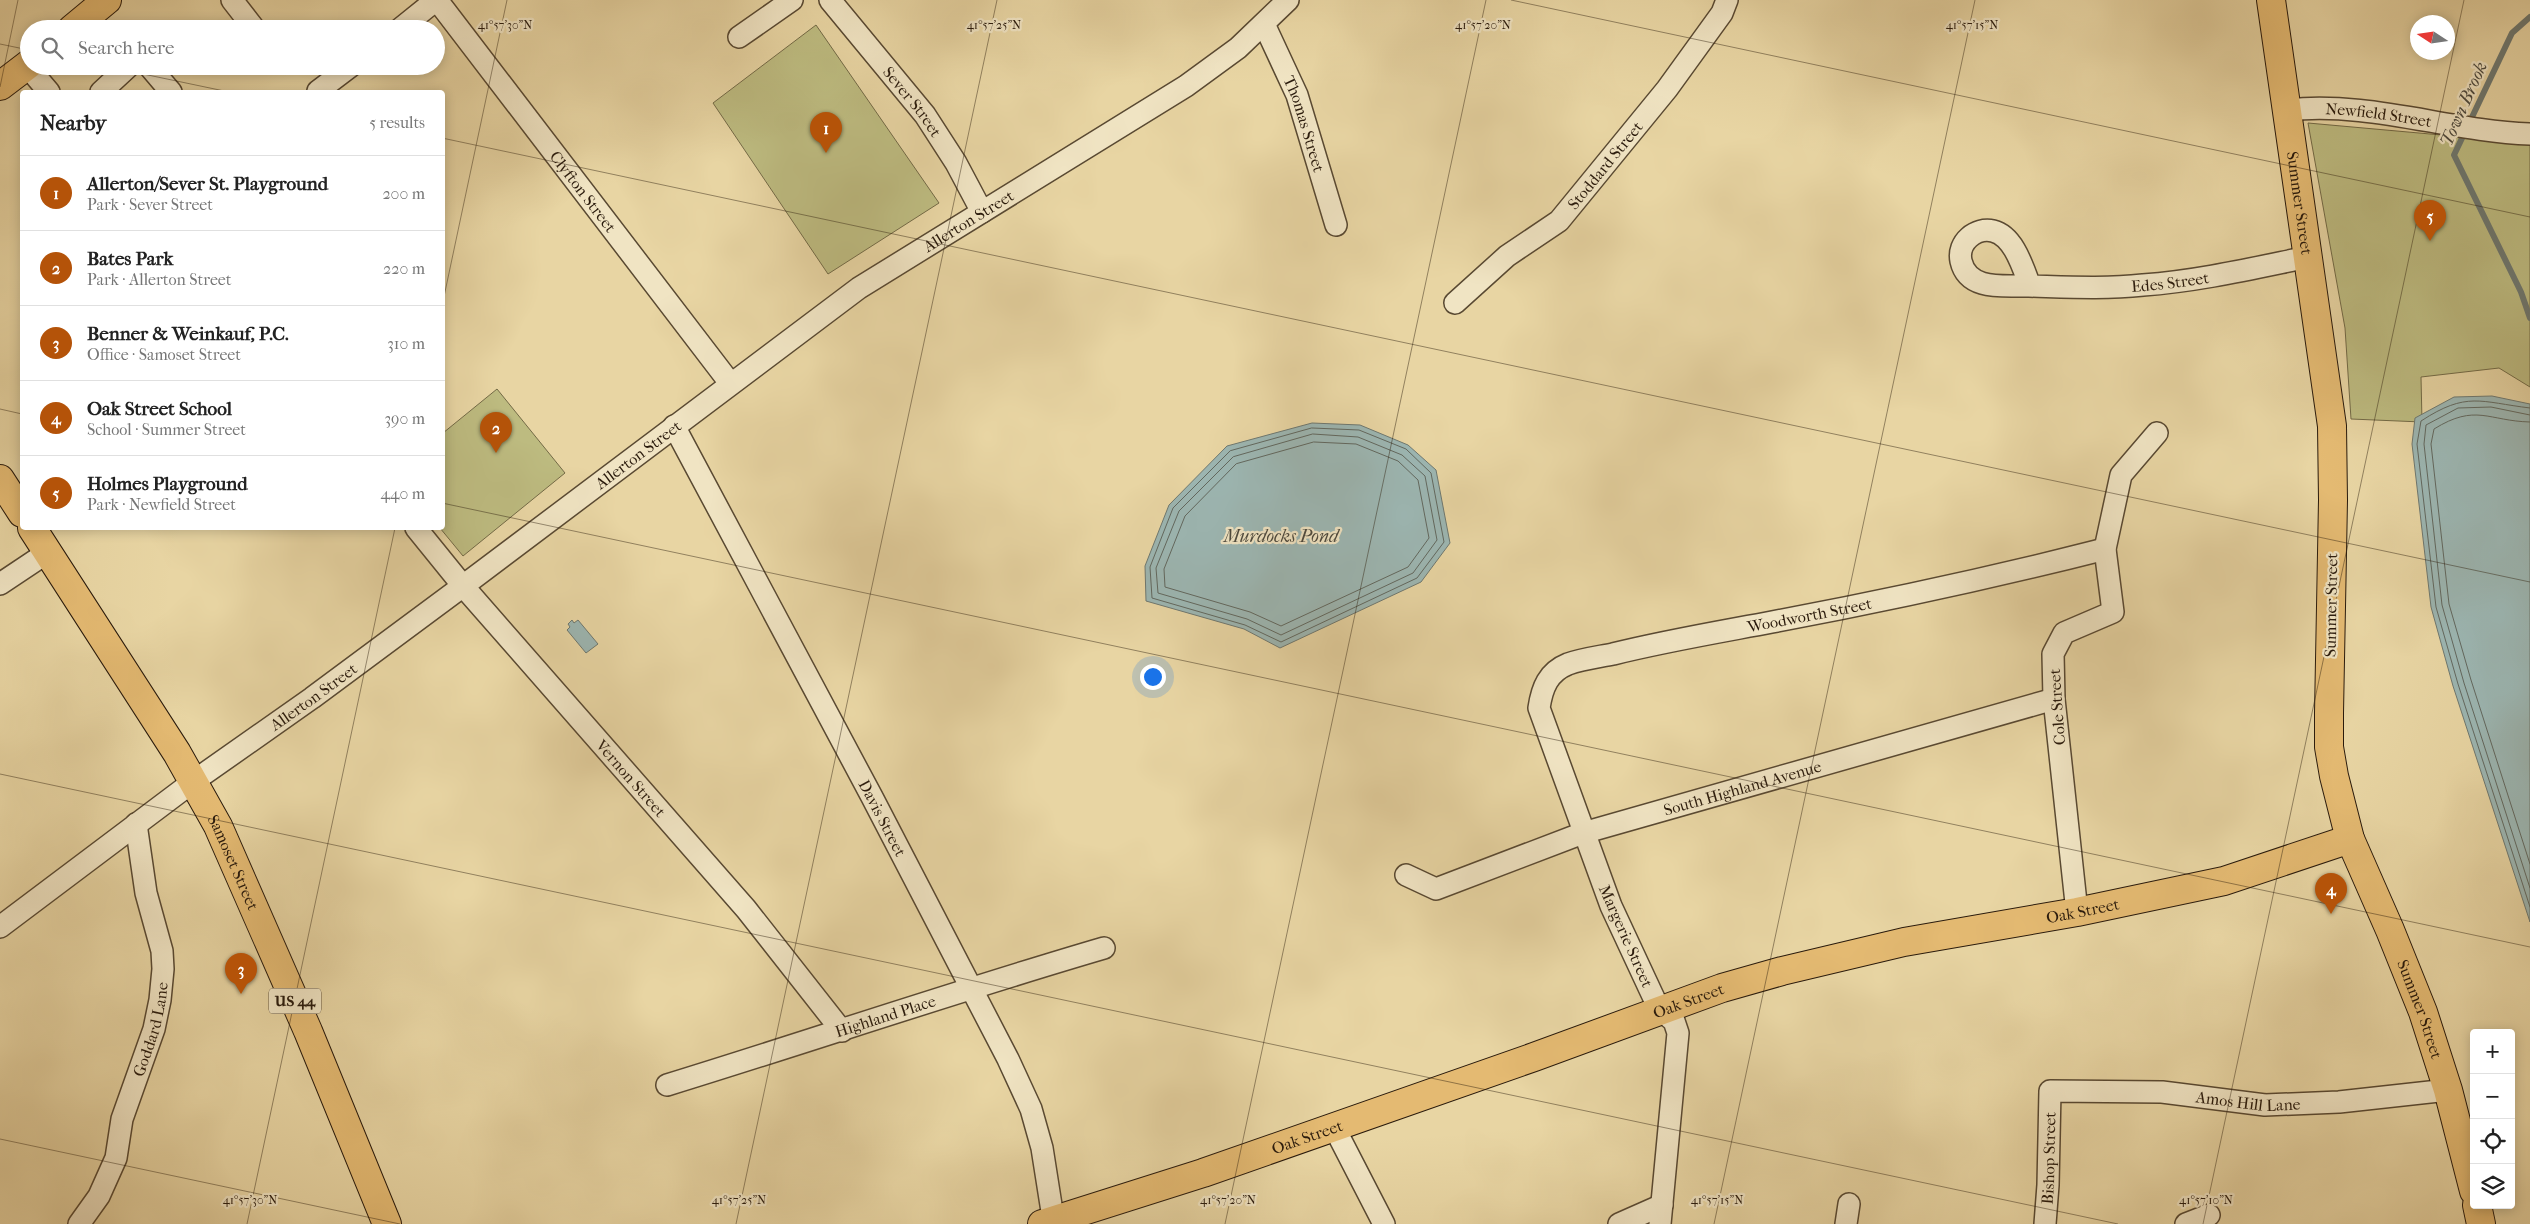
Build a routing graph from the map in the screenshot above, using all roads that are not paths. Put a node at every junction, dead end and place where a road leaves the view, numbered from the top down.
1 (107, 0) edge
2 (232, 0) edge
3 (437, 0) edge
4 (792, 0) edge
5 (830, 0) edge
6 (1288, 0) edge
7 (1727, 0) edge
8 (2270, 0) edge
9 (83, 20) edge
10 (248, 20) edge
11 (411, 20) edge
12 (1264, 24) junction
13 (739, 37) dead end
14 (13, 73) edge
15 (119, 75) edge
16 (157, 75) edge
17 (339, 75) edge
18 (45, 90) edge
19 (103, 90) edge
20 (170, 90) edge
21 (319, 90) edge
22 (2288, 110) junction
23 (2530, 134) edge
24 (982, 212) junction
25 (1336, 225) dead end
26 (2308, 257) junction
27 (2030, 286) dead end
28 (1455, 303) dead end
29 (730, 383) junction
30 (674, 426) junction
31 (2157, 433) dead end
32 (0, 479) edge
33 (20, 510) edge
34 (33, 530) edge
35 (418, 530) edge
36 (2105, 549) junction
37 (48, 552) junction
38 (0, 584) edge
39 (463, 586) junction
40 (2054, 699) junction
41 (1539, 708) joint
42 (194, 781) junction
43 (136, 824) junction
44 (1583, 833) junction
45 (2350, 840) junction
46 (1406, 875) dead end
47 (2077, 912) junction
48 (0, 927) edge
49 (1104, 948) dead end
50 (972, 986) junction
51 (1659, 1010) junction
52 (842, 1031) junction
53 (667, 1085) dead end
54 (2448, 1090) junction
55 (2050, 1091) joint
56 (1334, 1127) junction
57 (2470, 1175) edge
58 (2478, 1209) edge
59 (2480, 1209) edge
60 (1661, 1215) edge
61 (2209, 1215) dead end
62 (1050, 1223) edge
63 (79, 1224) edge
64 (387, 1224) edge
65 (1384, 1224) edge
66 (1619, 1224) edge
67 (2045, 1224) edge
68 (2186, 1224) edge
69 (2481, 1224) edge
70 (2492, 1224) edge

1 - 9 main road
2 - 10 street
3 - 11 street
3 - 29 street, Clyfton Street
4 - 13 street
5 - 24 street, Sever Street
6 - 12 street, Allerton Street
7 - 28 street, Stoddard Street
8 - 22 main road, Summer Street
12 - 24 street, Allerton Street
12 - 25 street, Thomas Street
14 - 18 street
15 - 19 street
16 - 20 street
17 - 21 street
22 - 23 street, Newfield Street
22 - 26 main road, Summer Street
24 - 29 street, Allerton Street
26 - 27 street, Edes Street
26 - 45 main road, Summer Street
29 - 30 street, Allerton Street
30 - 39 street, Allerton Street
30 - 50 street, Davis Street
31 - 36 street, Cole Street
32 - 33 main road
34 - 37 main road, Samoset Street / US 44
35 - 39 street, Vernon Street
36 - 40 street, Cole Street
36 - 41 street, Woodworth Street
37 - 38 street
37 - 42 main road, Samoset Street / US 44
39 - 42 street, Allerton Street
39 - 52 street, Vernon Street
40 - 44 street, South Highland Avenue
40 - 47 street, Cole Street
41 - 44 street, Margerie Street
42 - 43 street, Allerton Street
42 - 64 main road, Samoset Street / US 44
43 - 48 street, Allerton Street
43 - 63 street, Goddard Lane
44 - 46 street, South Highland Avenue
44 - 51 street, Margerie Street
45 - 47 main road, Oak Street
45 - 54 main road, Summer Street
47 - 51 main road, Oak Street
49 - 50 street, Highland Place
50 - 52 street, Highland Place
50 - 62 street, Davis Street
51 - 56 main road, Oak Street
51 - 60 street, Margerie Street
52 - 53 street, Highland Place
54 - 55 street, Amos Hill Lane
54 - 57 main road, Summer Street
55 - 67 street, Bishop Street
56 - 62 main road, Oak Street
56 - 65 street
58 - 69 main road
59 - 70 street
60 - 66 street
61 - 68 street

